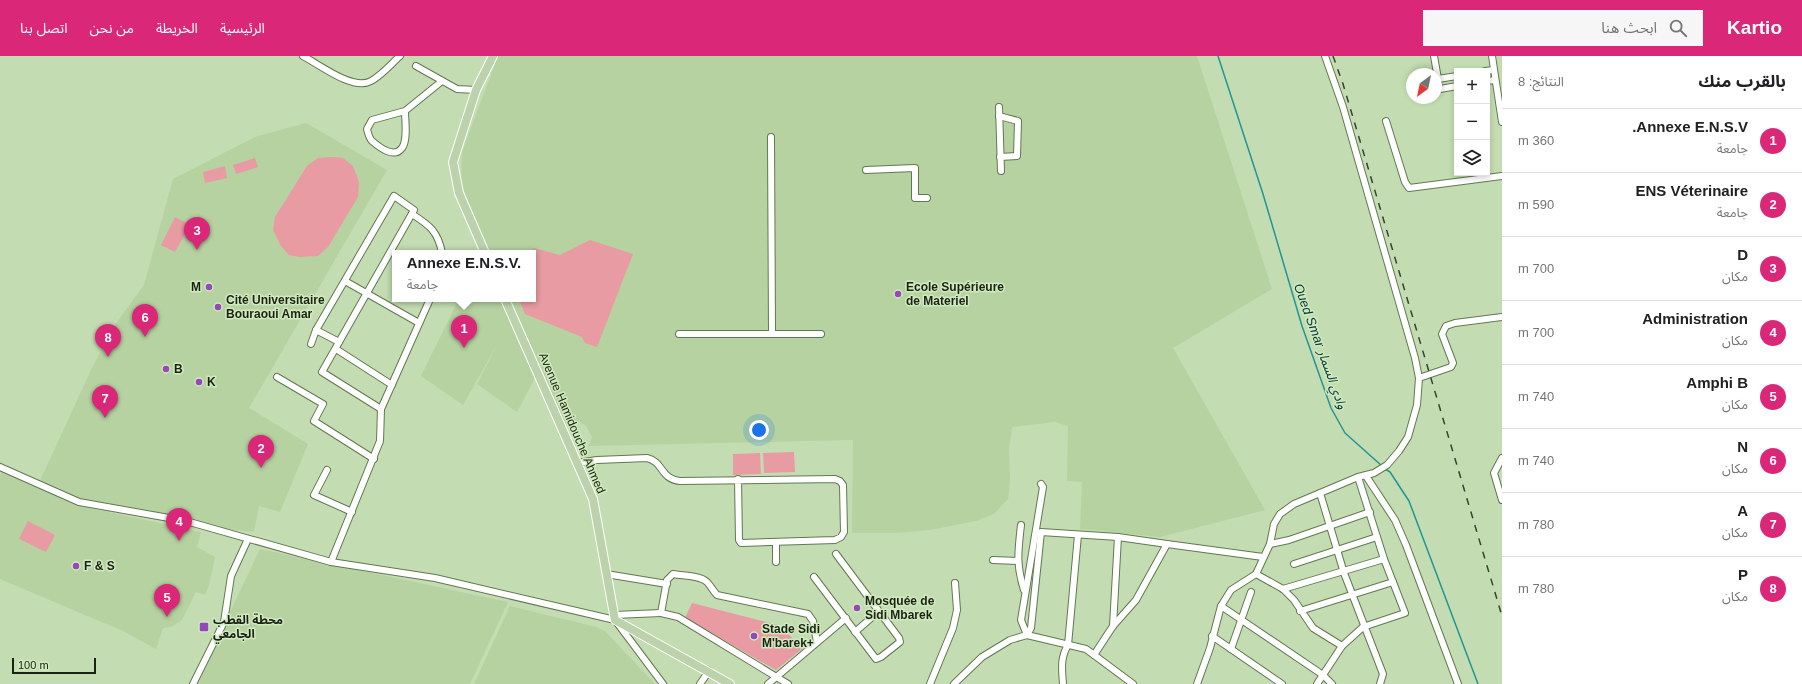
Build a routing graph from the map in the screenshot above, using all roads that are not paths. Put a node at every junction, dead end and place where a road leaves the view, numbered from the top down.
1 (303, 56) edge
2 (398, 56) edge
3 (493, 56) edge
4 (1326, 56) edge
5 (1434, 56) edge
6 (1492, 56) edge
7 (416, 66) dead end
8 (1436, 68) edge
9 (1490, 70) edge
10 (1494, 70) junction
11 (1454, 76) edge
12 (1442, 78) edge
13 (1495, 80) junction
14 (442, 81) junction
15 (1490, 81) edge
16 (1454, 86) edge
17 (1442, 88) edge
18 (476, 90) junction
19 (999, 107) dead end
20 (405, 111) junction
21 (999, 116) junction
22 (1386, 121) dead end
23 (1502, 122) edge
24 (771, 137) dead end
25 (1000, 157) junction
26 (866, 170) dead end
27 (1001, 171) dead end
28 (1502, 176) edge
29 (927, 198) dead end
30 (412, 214) junction
31 (441, 250) edge
32 (484, 250) edge
33 (345, 281) junction
34 (367, 293) junction
35 (429, 302) edge
36 (507, 302) edge
37 (1502, 317) edge
38 (420, 323) junction
39 (316, 330) junction
40 (679, 334) dead end
41 (772, 334) junction
42 (821, 334) dead end
43 (339, 342) junction
44 (311, 344) dead end
45 (336, 349) junction
46 (277, 378) dead end
47 (1419, 378) junction
48 (392, 385) junction
49 (381, 409) junction
50 (1502, 458) edge
51 (374, 459) junction
52 (577, 463) junction
53 (0, 467) edge
54 (327, 470) dead end
55 (1366, 476) junction
56 (1358, 477) junction
57 (738, 479) junction
58 (1041, 484) dead end
59 (1320, 493) junction
60 (1502, 500) edge
61 (352, 512) junction
62 (1370, 512) junction
63 (1022, 525) dead end
64 (1329, 526) junction
65 (1078, 535) junction
66 (1118, 537) junction
67 (1377, 537) junction
68 (248, 539) junction
69 (776, 543) junction
70 (1167, 544) junction
71 (1270, 544) junction
72 (1336, 550) junction
73 (836, 554) dead end
74 (1263, 557) junction
75 (1384, 559) junction
76 (993, 560) dead end
77 (1018, 561) junction
78 (331, 562) junction
79 (776, 562) dead end
80 (1294, 564) dead end
81 (1344, 573) junction
82 (606, 574) junction
83 (1256, 574) junction
84 (814, 577) dead end
85 (1394, 582) junction
86 (956, 583) dead end
87 (667, 584) junction
88 (1283, 589) junction
89 (1025, 592) junction
90 (1251, 592) dead end
91 (1353, 596) junction
92 (1221, 606) junction
93 (1300, 611) junction
94 (878, 612) junction
95 (661, 613) junction
96 (615, 618) junction
97 (846, 618) junction
98 (1241, 619) junction
99 (1113, 626) junction
100 (1364, 626) junction
101 (855, 632) junction
102 (1027, 635) junction
103 (1212, 636) junction
104 (817, 642) junction
105 (1068, 645) junction
106 (1342, 646) junction
107 (1231, 649) junction
108 (1094, 655) junction
109 (708, 671) junction
110 (1323, 675) junction
111 (777, 677) junction
112 (1131, 683) edge
113 (193, 684) edge
114 (663, 684) edge
115 (700, 684) edge
116 (730, 684) edge
117 (768, 684) edge
118 (788, 684) edge
119 (930, 684) edge
120 (954, 684) edge
121 (1063, 684) edge
122 (1197, 684) edge
123 (1282, 684) edge
124 (1317, 684) edge
125 (1332, 684) edge
126 (1380, 684) edge
127 (1458, 684) edge

1 - 2 street
3 - 18 main road
4 - 47 street
5 - 8 street
6 - 10 street
7 - 14 street
9 - 10 street
10 - 13 street
11 - 12 street
13 - 15 street
13 - 23 street
14 - 18 street
14 - 20 street
16 - 17 street
18 - 32 main road
19 - 21 street
20 - 20 street
21 - 25 street
21 - 25 street
22 - 28 street
24 - 41 street
25 - 27 street
26 - 29 street
30 - 31 street
30 - 33 street
30 - 34 street
33 - 34 street
33 - 39 street
34 - 38 street
34 - 43 street
35 - 38 street
36 - 52 main road, Avenue Hamidouche Ahmed
37 - 47 street
38 - 48 street
39 - 43 street
39 - 44 street
40 - 41 street
41 - 42 street
43 - 45 street
45 - 48 street
45 - 49 street
46 - 51 street
47 - 55 street
48 - 49 street
49 - 51 street
50 - 60 street
51 - 61 street
52 - 57 street
52 - 82 main road, Avenue Hamidouche Ahmed
53 - 68 street
54 - 61 street
55 - 56 street
55 - 127 street
56 - 59 street
56 - 62 street
57 - 69 street
57 - 69 street
58 - 89 street
59 - 64 street
59 - 71 street
61 - 78 street
62 - 64 street
62 - 67 street
63 - 77 street
64 - 71 street
64 - 72 street
65 - 66 street
65 - 102 street
65 - 105 street
66 - 70 street
66 - 99 street
67 - 72 street
67 - 75 street
68 - 78 street
68 - 113 street
69 - 79 street
70 - 74 street
70 - 99 street
71 - 74 street
72 - 80 street
72 - 81 street
73 - 94 street
74 - 83 street
75 - 81 street
75 - 85 street
76 - 77 street
77 - 89 street
78 - 96 street
81 - 88 street
81 - 91 street
82 - 87 street
82 - 96 main road, Avenue Hamidouche Ahmed
83 - 88 street
83 - 92 street
84 - 97 street
85 - 91 street
85 - 100 street
86 - 119 street
87 - 95 street
87 - 104 street
88 - 93 street
89 - 102 street
90 - 98 street
91 - 93 street
91 - 100 street
92 - 98 street
92 - 103 street
93 - 106 street
94 - 101 street
94 - 101 street
95 - 96 street
95 - 111 street
96 - 109 main road
96 - 114 street
97 - 101 street
97 - 104 street
98 - 107 street
98 - 110 street
99 - 108 street
100 - 106 street
100 - 126 street
102 - 105 street
102 - 120 street
103 - 107 street
103 - 122 street
104 - 111 street
105 - 108 street
105 - 121 street
106 - 110 street
107 - 123 street
108 - 112 street
109 - 115 street
109 - 116 main road
110 - 124 street
110 - 125 street
111 - 117 street
111 - 118 street

